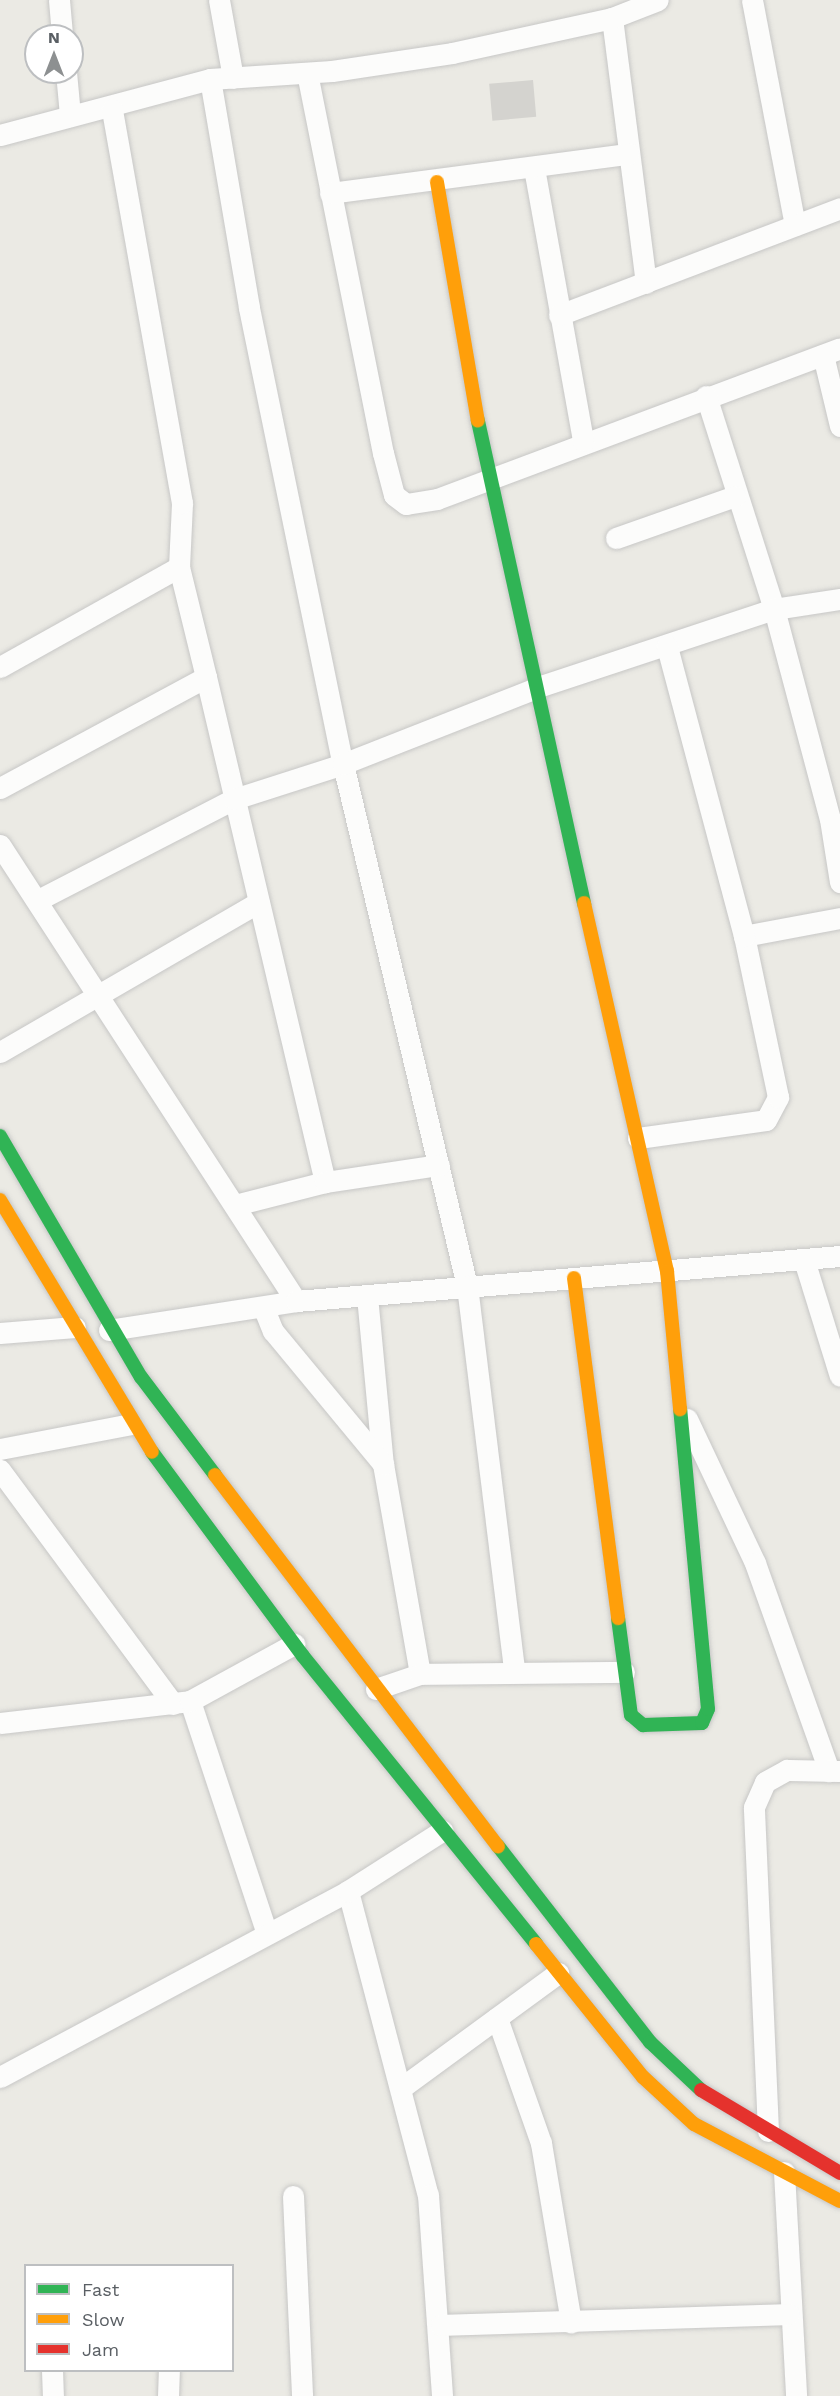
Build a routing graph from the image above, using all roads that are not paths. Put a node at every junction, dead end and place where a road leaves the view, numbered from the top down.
1 (59, 0) edge
2 (219, 0) edge
3 (658, 0) edge
4 (752, 0) edge
5 (612, 18) junction
6 (61, 24) edge
7 (307, 73) junction
8 (233, 78) junction
9 (210, 80) junction
10 (67, 84) edge
11 (112, 109) junction
12 (70, 116) junction
13 (0, 135) edge
14 (628, 154) junction
15 (534, 168) junction
16 (437, 182) junction
17 (330, 193) junction
18 (840, 208) edge
19 (795, 225) junction
20 (646, 283) junction
21 (559, 315) junction
22 (832, 352) edge
23 (706, 396) junction
24 (840, 426) edge
25 (583, 441) junction
26 (488, 478) junction
27 (735, 496) junction
28 (616, 538) dead end
29 (179, 567) junction
30 (840, 599) edge
31 (774, 609) junction
32 (667, 646) junction
33 (0, 667) edge
34 (206, 677) junction
35 (538, 687) junction
36 (343, 764) junction
37 (0, 788) edge
38 (234, 799) junction
39 (835, 817) edge
40 (0, 845) edge
41 (840, 882) edge
42 (38, 900) junction
43 (259, 902) junction
44 (840, 918) edge
45 (744, 936) junction
46 (100, 990) junction
47 (0, 1052) edge
48 (0, 1136) edge
49 (638, 1138) junction
50 (438, 1165) junction
51 (325, 1182) junction
52 (0, 1200) edge
53 (235, 1205) junction
54 (840, 1256) edge
55 (804, 1260) junction
56 (667, 1271) junction
57 (574, 1278) junction
58 (467, 1286) junction
59 (368, 1296) junction
60 (296, 1301) junction
61 (264, 1309) junction
62 (75, 1327) junction
63 (109, 1330) junction
64 (0, 1333) edge
65 (839, 1372) edge
66 (681, 1408) junction
67 (131, 1424) junction
68 (0, 1449) edge
69 (383, 1464) junction
70 (0, 1470) edge
71 (294, 1644) junction
72 (514, 1670) junction
73 (624, 1672) junction
74 (420, 1674) junction
75 (376, 1689) junction
76 (182, 1703) junction
77 (0, 1723) edge
78 (835, 1771) edge
79 (442, 1831) junction
80 (348, 1891) junction
81 (267, 1934) junction
82 (558, 1973) junction
83 (496, 2018) junction
84 (0, 2077) edge
85 (401, 2088) junction
86 (768, 2131) junction
87 (784, 2172) junction
88 (840, 2173) edge
89 (293, 2196) dead end
90 (840, 2200) edge
91 (789, 2314) junction
92 (571, 2323) junction
93 (441, 2325) junction
94 (52, 2372) edge
95 (169, 2372) edge
96 (53, 2396) edge
97 (168, 2396) edge
98 (302, 2396) edge
99 (442, 2396) edge
100 (795, 2396) edge

1 - 6 street
2 - 8 street
3 - 5 street
4 - 19 street
5 - 7 street
5 - 14 street
7 - 8 street
7 - 17 street
8 - 9 street
9 - 11 street
9 - 36 street
10 - 12 street
11 - 12 street
11 - 29 street
12 - 13 street
14 - 15 street
14 - 20 street
15 - 16 street
15 - 21 street
16 - 17 street
16 - 26 main road
17 - 26 street
18 - 19 street
19 - 20 street
20 - 21 street
21 - 25 street
22 - 23 street
22 - 24 street
23 - 25 street
23 - 27 street
25 - 26 street
26 - 35 main road
27 - 28 street
27 - 31 street
29 - 33 street
29 - 34 street
30 - 31 street
31 - 32 street
31 - 39 street
32 - 35 street
32 - 45 street
34 - 37 street
34 - 38 street
35 - 36 street
35 - 49 main road
36 - 38 street
36 - 50 street
38 - 42 street
38 - 43 street
39 - 41 street
40 - 42 street
42 - 46 street
43 - 46 street
43 - 51 street
44 - 45 street
45 - 49 street
46 - 47 street
46 - 53 street
48 - 63 main road
49 - 56 main road
50 - 51 street
50 - 58 street
51 - 53 street
52 - 62 main road
53 - 60 street
54 - 55 street
55 - 56 street
55 - 65 street
56 - 57 street
56 - 66 main road
57 - 58 street
57 - 73 main road
58 - 59 street
58 - 72 street
59 - 60 street
59 - 69 street
60 - 61 street
61 - 63 street
61 - 69 street
62 - 64 street
62 - 67 main road
63 - 75 main road
66 - 73 main road
66 - 78 street
67 - 68 street
67 - 71 main road
69 - 74 street
70 - 76 street
71 - 76 street
71 - 79 main road
72 - 73 street
72 - 74 street
74 - 75 street
75 - 86 main road
76 - 77 street
76 - 81 street
78 - 86 street
79 - 80 street
79 - 82 main road
80 - 81 street
80 - 85 street
81 - 84 street
82 - 83 street
82 - 87 main road
83 - 85 street
83 - 92 street
85 - 93 street
86 - 88 main road
87 - 90 main road
87 - 91 street
89 - 98 street
91 - 92 street
91 - 100 street
92 - 93 street
93 - 99 street
94 - 96 street
95 - 97 street

